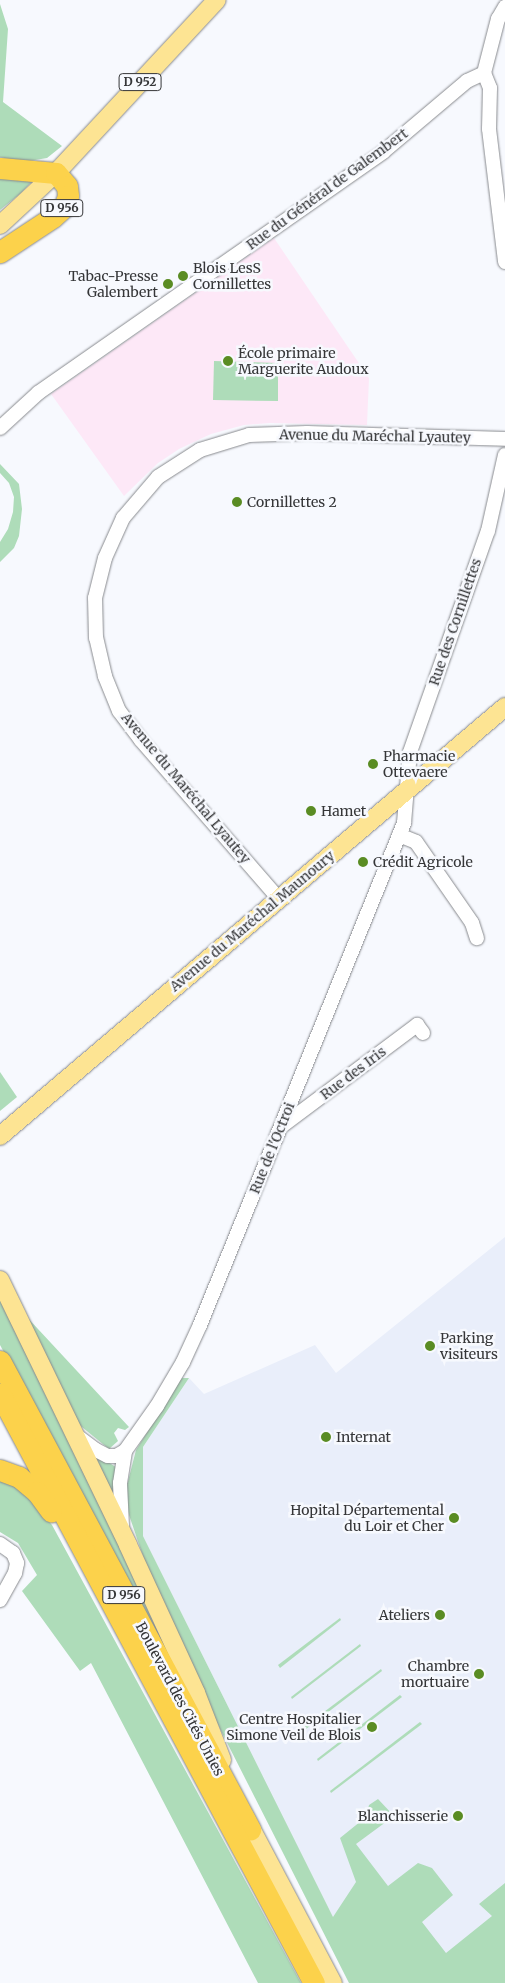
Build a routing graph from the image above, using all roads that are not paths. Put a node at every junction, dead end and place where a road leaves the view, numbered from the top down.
1 (217, 0) edge
2 (505, 6) edge
3 (484, 72) junction
4 (0, 168) edge
5 (56, 173) junction
6 (503, 216) edge
7 (0, 225) edge
8 (0, 252) edge
9 (505, 262) edge
10 (0, 428) edge
11 (505, 439) edge
12 (505, 454) edge
13 (505, 707) edge
14 (408, 790) junction
15 (388, 805) junction
16 (399, 835) junction
17 (279, 899) junction
18 (477, 938) dead end
19 (423, 1033) dead end
20 (281, 1127) junction
21 (0, 1136) edge
22 (0, 1280) edge
23 (0, 1361) edge
24 (0, 1394) edge
25 (70, 1429) junction
26 (125, 1451) junction
27 (0, 1470) edge
28 (0, 1544) edge
29 (128, 1545) junction
30 (94, 1570) junction
31 (0, 1600) edge
32 (250, 1829) junction
33 (314, 1983) edge
34 (333, 1983) edge

1 - 5 main road, D 952
2 - 3 street
3 - 6 street
3 - 10 street, Rue du Général de Galembert
4 - 5 highway
5 - 7 main road, D 956
5 - 8 highway, D 956
6 - 9 street
11 - 17 street, Avenue du Maréchal Lyautey
12 - 14 street, Rue des Cornillettes
13 - 14 main road, Avenue du Maréchal Maunoury
14 - 15 main road, Avenue du Maréchal Maunoury
14 - 16 street, Rue de l'Octroi
15 - 16 street
15 - 17 main road, Avenue du Maréchal Maunoury
16 - 18 street
16 - 20 street, Rue de l'Octroi
17 - 21 main road, Avenue du Maréchal Maunoury
19 - 20 street, Rue des Iris
20 - 26 street, Rue de l'Octroi
22 - 25 main road, D 956
23 - 32 highway, Boulevard des Cités Unies / D 956
24 - 30 highway, Boulevard des Cités Unies / D 956
25 - 26 street
25 - 29 main road, D 956
26 - 29 street, Rue de l'Octroi
27 - 30 highway
28 - 31 street
29 - 32 main road, D 956
30 - 33 highway, Boulevard des Cités Unies / D 956
32 - 34 main road, Boulevard des Cités Unies / D 956

